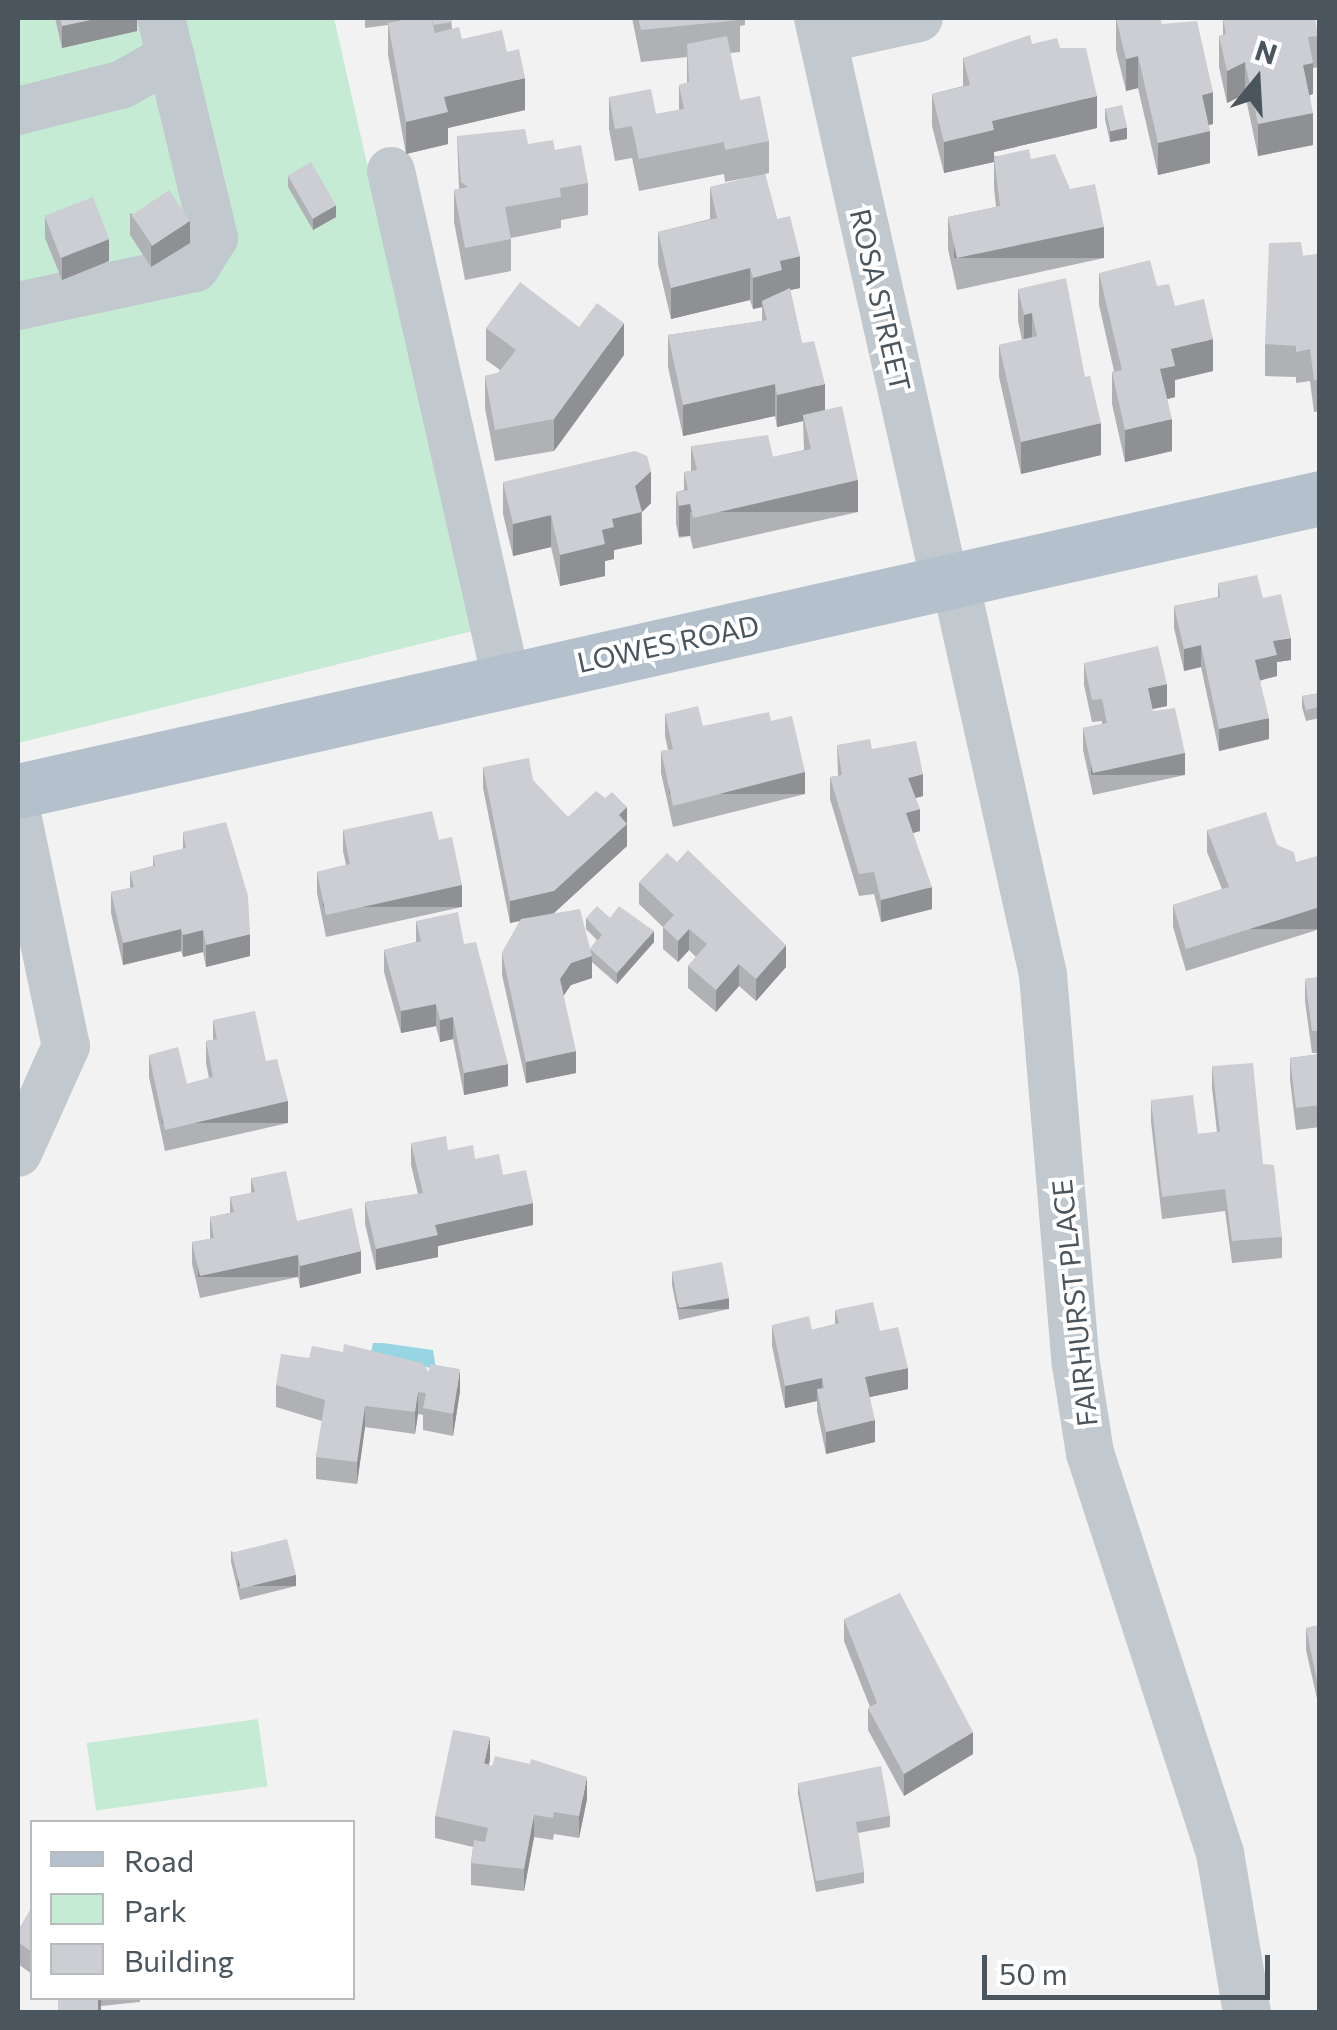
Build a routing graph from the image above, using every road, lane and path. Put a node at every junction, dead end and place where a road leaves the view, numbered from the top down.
1 (920, 18) edge
2 (820, 28) edge
3 (166, 37) edge
4 (18, 112) edge
5 (391, 171) dead end
6 (18, 306) edge
7 (1320, 498) edge
8 (950, 582) junction
9 (506, 679) junction
10 (18, 791) edge
11 (18, 819) edge
12 (18, 1153) edge
13 (1247, 2012) edge

1 - 2 street
2 - 8 street, ROSA STREET
3 - 4 street
3 - 6 street
5 - 9 street
7 - 8 main road, LOWES ROAD
8 - 9 main road, LOWES ROAD
8 - 13 street, FAIRHURST PLACE
9 - 10 main road, LOWES ROAD
11 - 12 street

